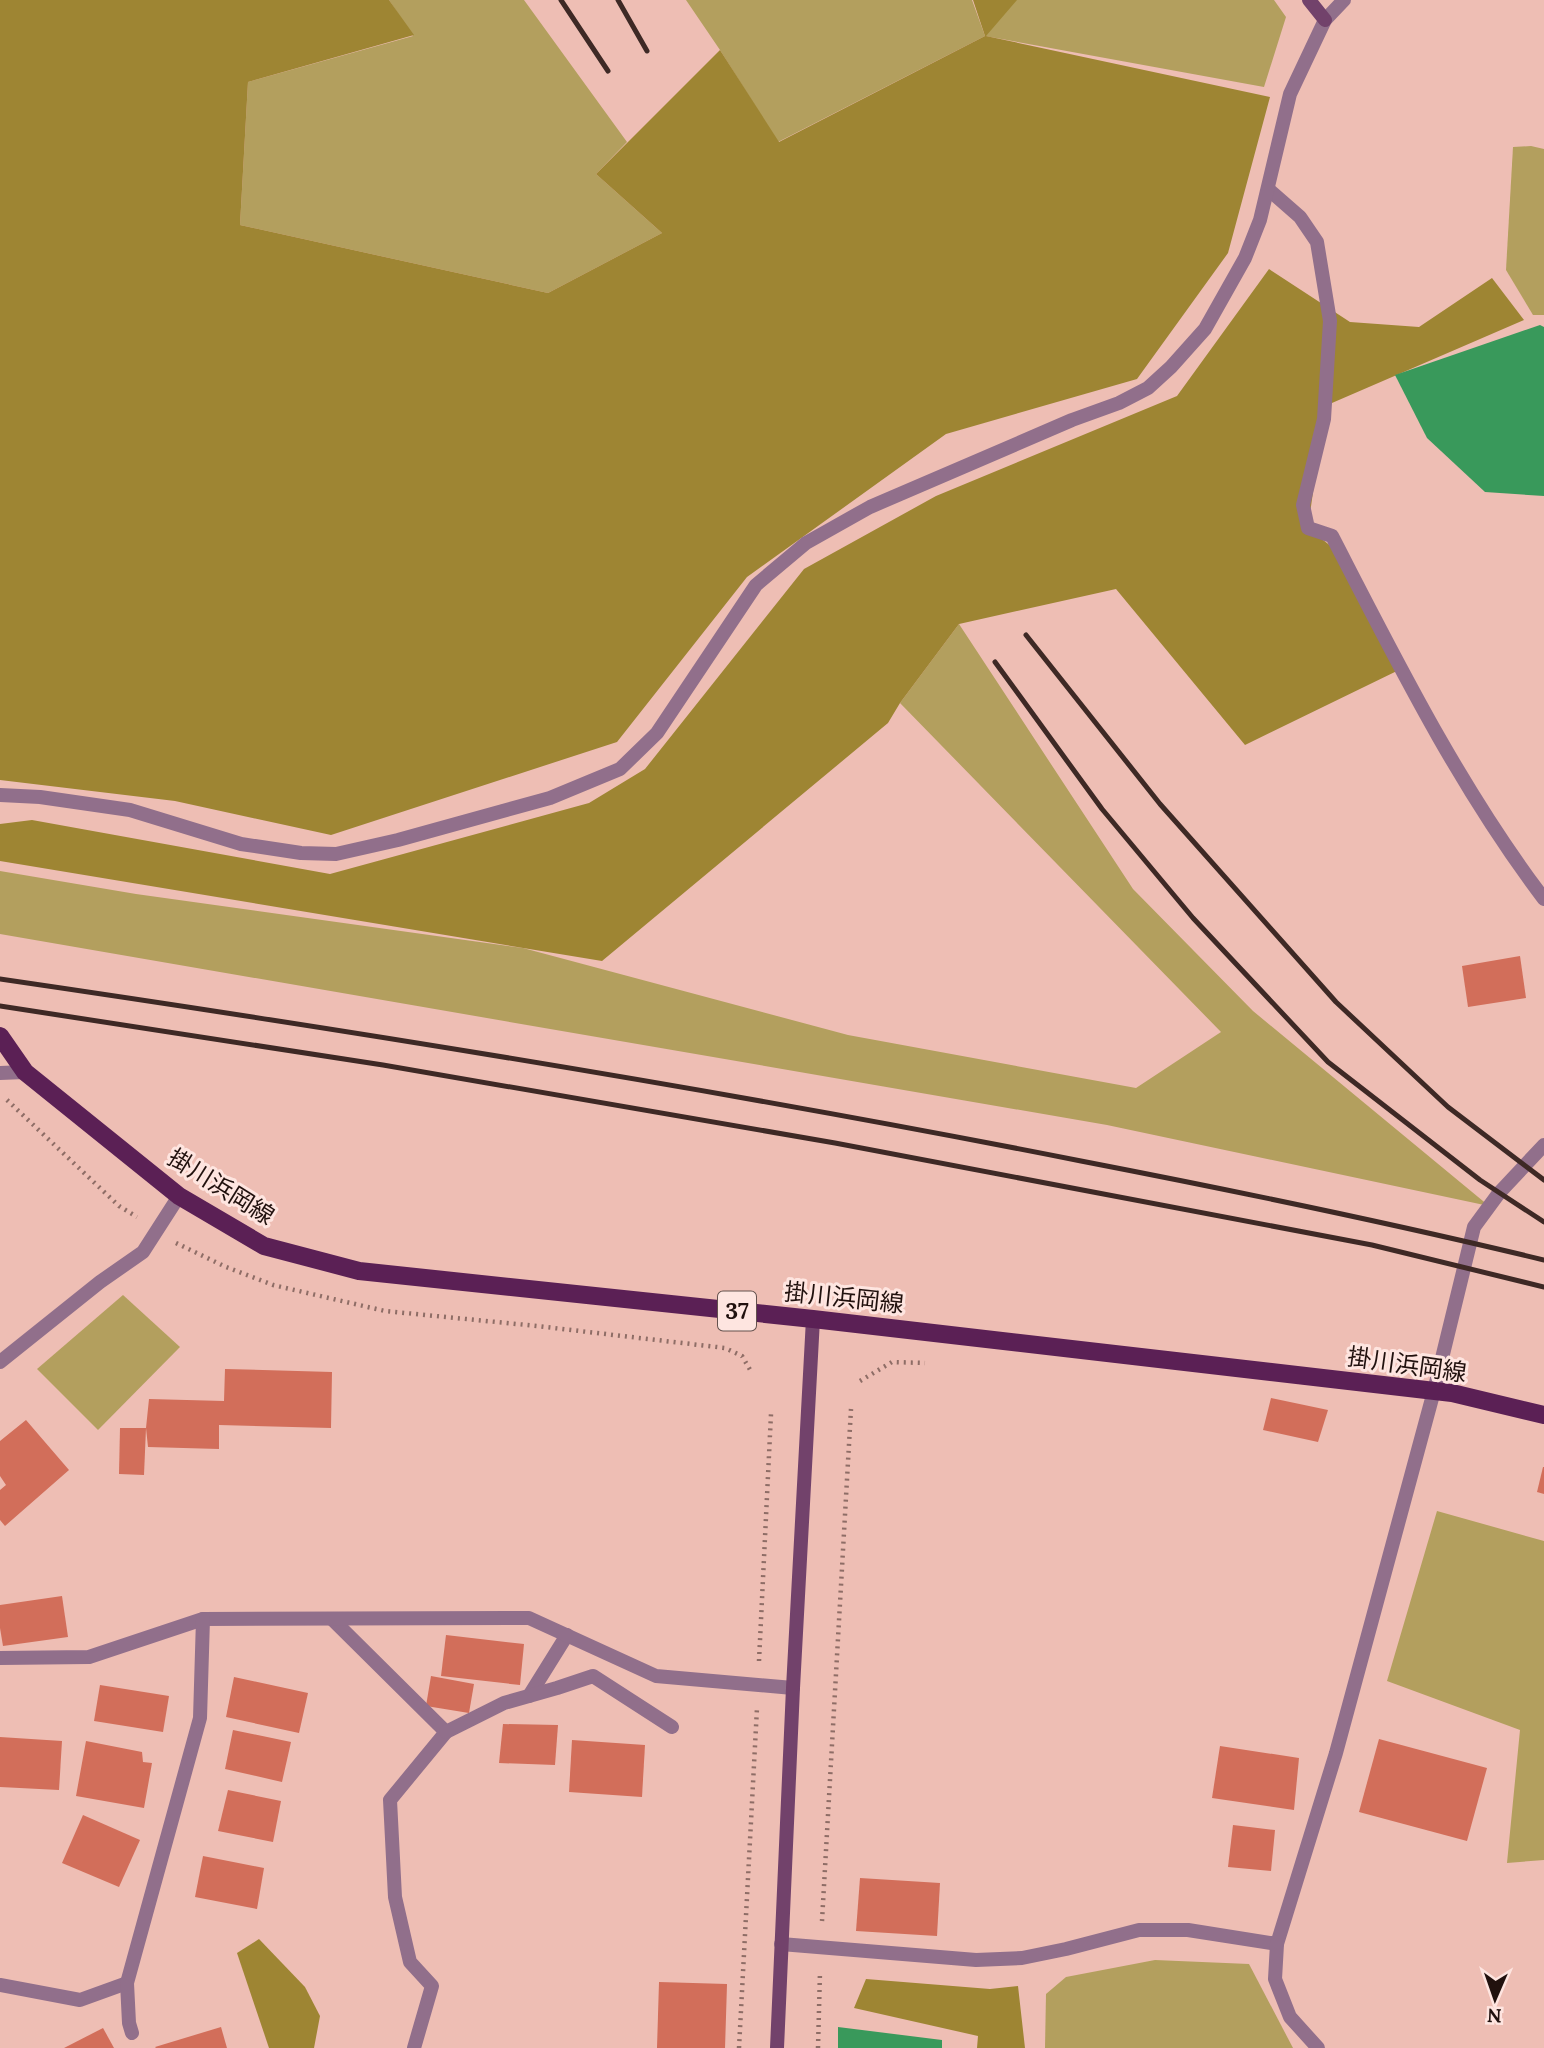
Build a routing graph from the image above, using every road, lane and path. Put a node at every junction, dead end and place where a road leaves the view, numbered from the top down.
1 (1309, 0) edge
2 (1344, 0) edge
3 (1325, 20) junction
4 (1268, 189) junction
5 (0, 795) edge
6 (1544, 899) edge
7 (1, 1037) edge
8 (25, 1072) junction
9 (0, 1073) edge
10 (1544, 1144) edge
11 (179, 1196) junction
12 (813, 1319) junction
13 (0, 1362) edge
14 (1434, 1391) junction
15 (851, 1409) dead end
16 (771, 1414) dead end
17 (1544, 1415) edge
18 (203, 1619) junction
19 (332, 1619) junction
20 (567, 1635) junction
21 (0, 1658) edge
22 (758, 1685) junction
23 (793, 1688) junction
24 (529, 1696) junction
25 (672, 1727) dead end
26 (446, 1732) junction
27 (781, 1944) junction
28 (1277, 1944) junction
29 (821, 1947) junction
30 (127, 1983) junction
31 (0, 1985) edge
32 (132, 2033) dead end
33 (414, 2048) edge
34 (739, 2048) edge
35 (777, 2048) edge
36 (818, 2048) edge
37 (1318, 2048) edge

1 - 3 street
2 - 3 street
3 - 4 street
4 - 5 street
4 - 6 street
7 - 8 main road, 掛川浜岡線 / 37
8 - 9 street
8 - 11 main road, 掛川浜岡線 / 37
10 - 14 street
11 - 12 main road, 掛川浜岡線 / 37
11 - 13 street
12 - 14 main road, 掛川浜岡線 / 37
12 - 23 street
14 - 17 main road, 掛川浜岡線 / 37
14 - 28 street
15 - 29 path
16 - 22 path
18 - 19 street
18 - 21 street
18 - 30 street
19 - 20 street
19 - 26 street
20 - 22 street
20 - 24 street
22 - 23 street
22 - 34 path
23 - 27 street
24 - 25 street
24 - 26 street
26 - 33 street
27 - 29 street
27 - 35 street
28 - 29 street
28 - 37 street
29 - 36 path
30 - 31 street
30 - 32 street

